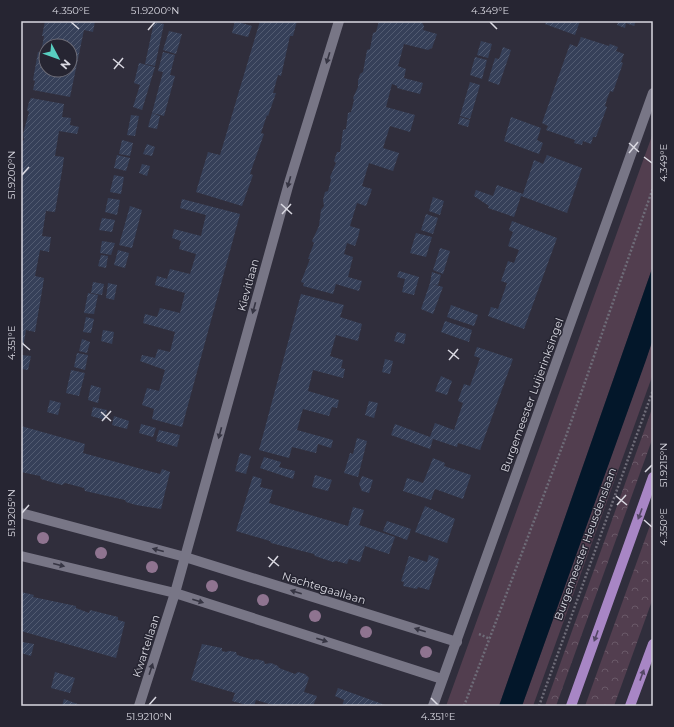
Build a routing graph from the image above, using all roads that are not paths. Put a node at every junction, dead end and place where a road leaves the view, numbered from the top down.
1 (339, 21) edge
2 (653, 92) edge
3 (653, 477) edge
4 (21, 513) edge
5 (21, 556) edge
6 (185, 557) junction
7 (175, 593) junction
8 (457, 642) junction
9 (653, 644) edge
10 (442, 679) junction
11 (139, 706) edge
12 (433, 706) edge
13 (572, 706) edge
14 (630, 706) edge

1 -> 6 street, Kievitlaan
2 - 8 street, Burgemeester Luijerinksingel
3 -> 13 main road
6 -> 4 street, Nachtegaallaan
5 -> 7 street
6 - 7 street
8 -> 6 street, Nachtegaallaan
7 -> 10 street
11 -> 7 street, Kwartellaan
8 - 10 street, Burgemeester Luijerinksingel
14 -> 9 main road
10 - 12 street, Burgemeester Luijerinksingel

